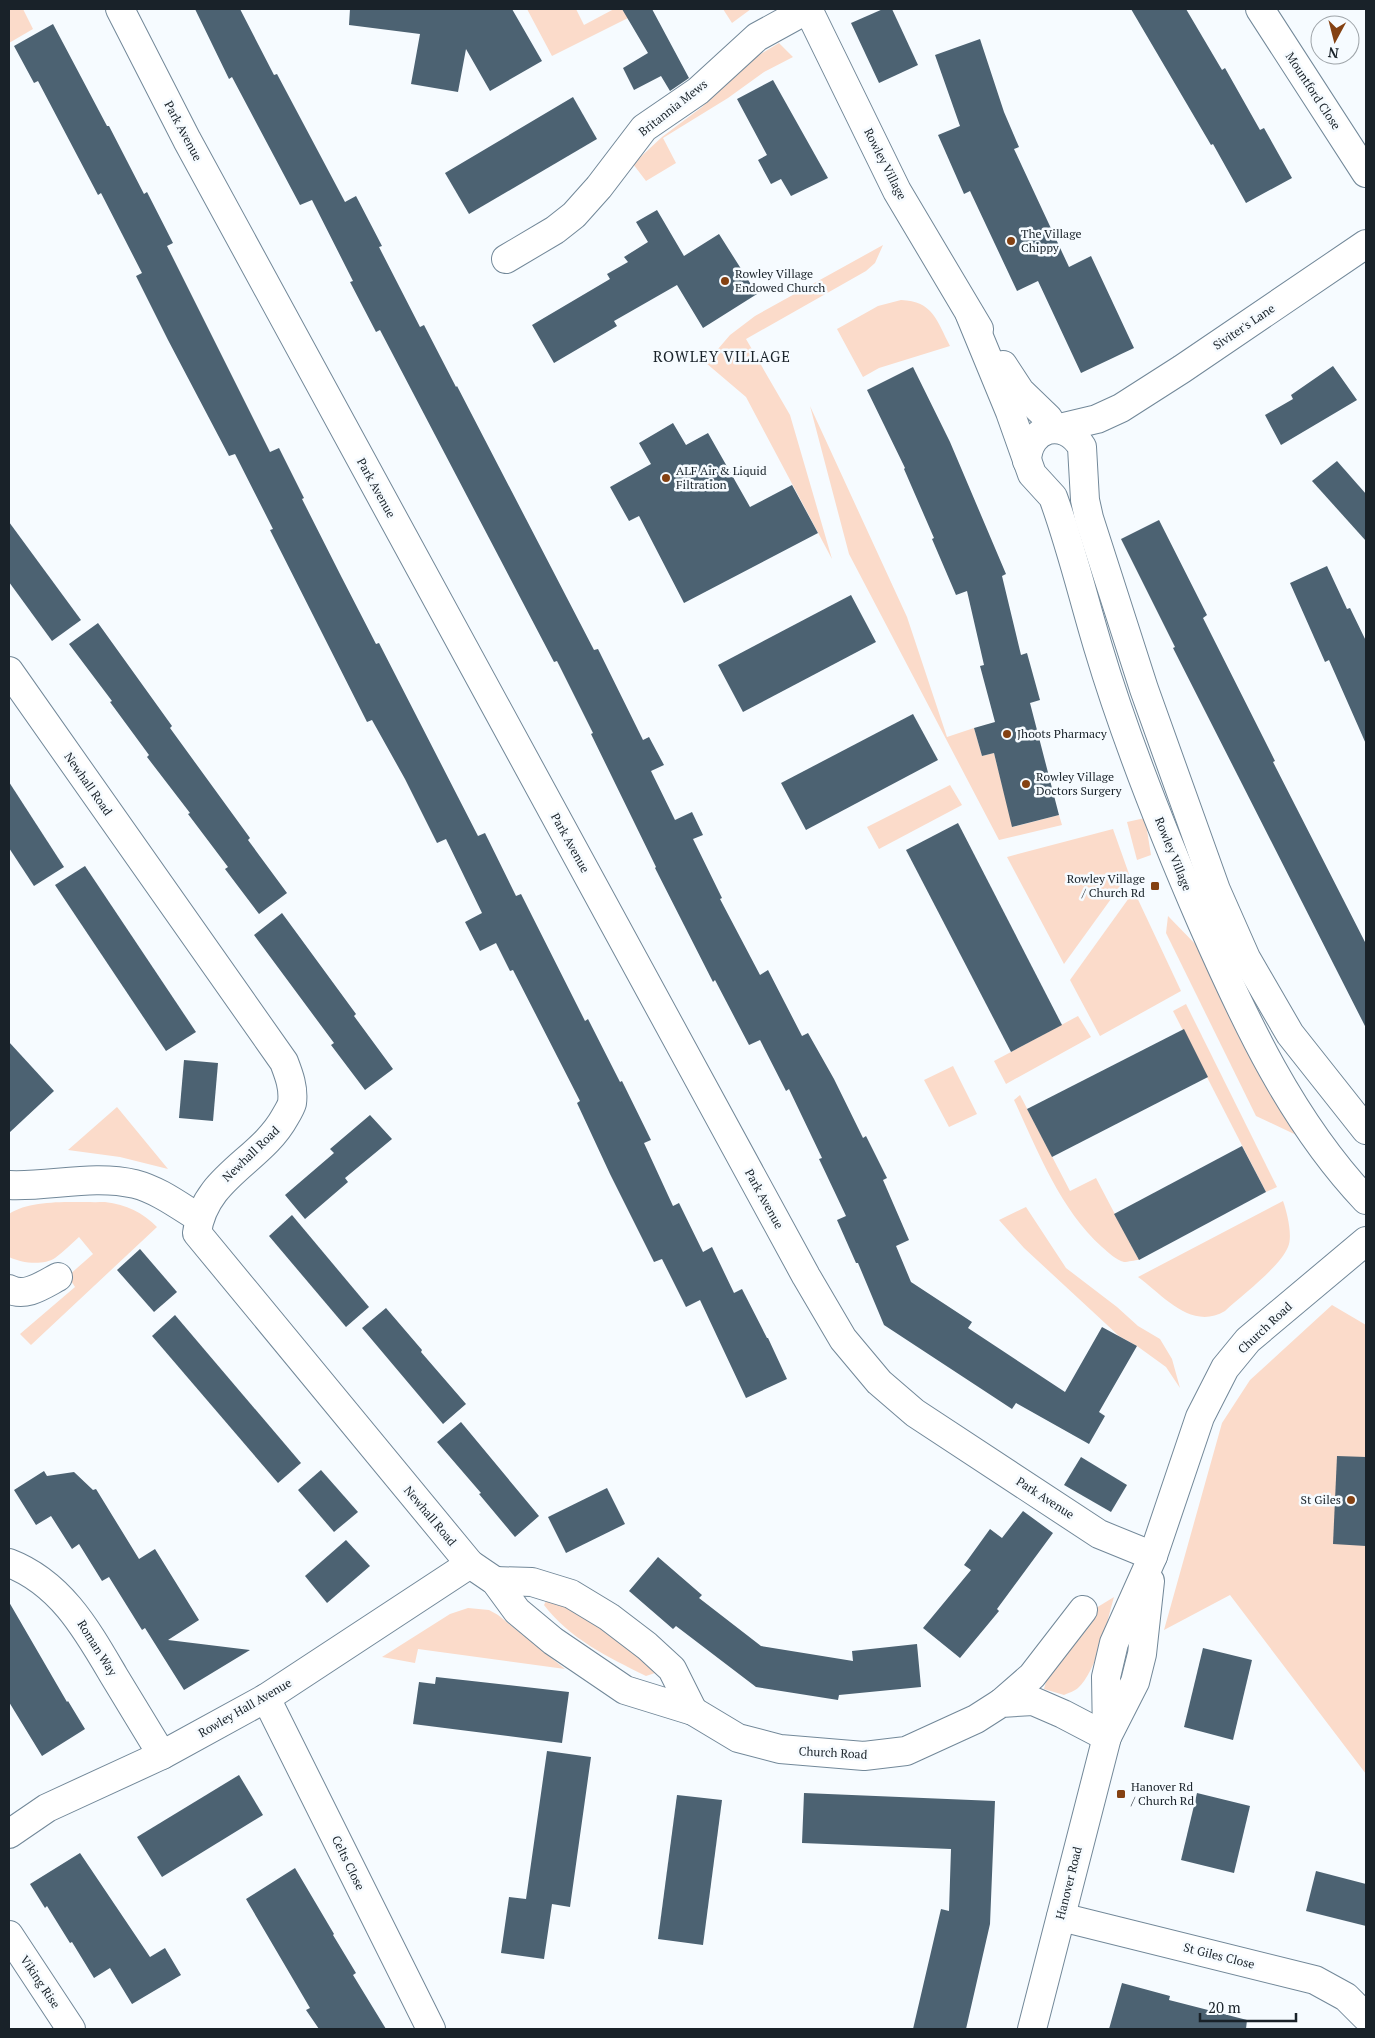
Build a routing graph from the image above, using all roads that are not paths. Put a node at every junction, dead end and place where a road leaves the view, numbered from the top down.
1 (120, 9) edge
2 (808, 9) edge
3 (1260, 9) edge
4 (1366, 173) edge
5 (1366, 244) edge
6 (506, 259) dead end
7 (970, 314) junction
8 (1121, 408) junction
9 (1055, 429) junction
10 (1083, 461) junction
11 (1033, 471) junction
12 (9, 671) edge
13 (1366, 1130) edge
14 (9, 1185) edge
15 (1366, 1200) edge
16 (198, 1218) junction
17 (1366, 1241) edge
18 (58, 1277) dead end
19 (9, 1289) edge
20 (1174, 1494) joint
21 (1153, 1556) junction
22 (9, 1563) edge
23 (470, 1564) junction
24 (495, 1581) junction
25 (1083, 1610) dead end
26 (266, 1698) junction
27 (1001, 1703) junction
28 (693, 1711) junction
29 (1106, 1738) junction
30 (162, 1755) junction
31 (9, 1834) edge
32 (1061, 1917) junction
33 (9, 1935) edge
34 (1366, 2017) edge
35 (71, 2029) edge
36 (431, 2029) edge
37 (1032, 2029) edge

1 - 21 street, Park Avenue
2 - 6 street, Britannia Mews
2 - 7 street, Rowley Village
3 - 4 street, Mountford Close
5 - 8 street, Siviter's Lane
7 - 9 street, Rowley Village
7 - 11 street, Rowley Village
8 - 9 street, Siviter's Lane
8 - 10 street, Siviter's Lane
9 - 10 street, Rowley Village
9 - 11 street
10 - 11 street
10 - 13 street, Rowley Village
11 - 15 street, Rowley Village
12 - 16 street, Newhall Road
14 - 16 street
16 - 23 street, Newhall Road
17 - 20 street, Church Road
18 - 19 street
20 - 21 street, Hanover Road
21 - 29 street, Hanover Road
22 - 30 street, Roman Way
23 - 24 street, Church Road
23 - 26 street, Rowley Hall Avenue
24 - 28 street, Church Road
24 - 28 street
25 - 27 street, Church Road
26 - 30 street, Rowley Hall Avenue
26 - 36 street, Celts Close
27 - 28 street, Church Road
27 - 29 street, Church Road
29 - 32 street, Hanover Road
30 - 31 street, Rowley Hall Avenue
32 - 34 street, St Giles Close
32 - 37 street, Hanover Road
33 - 35 street, Viking Rise

